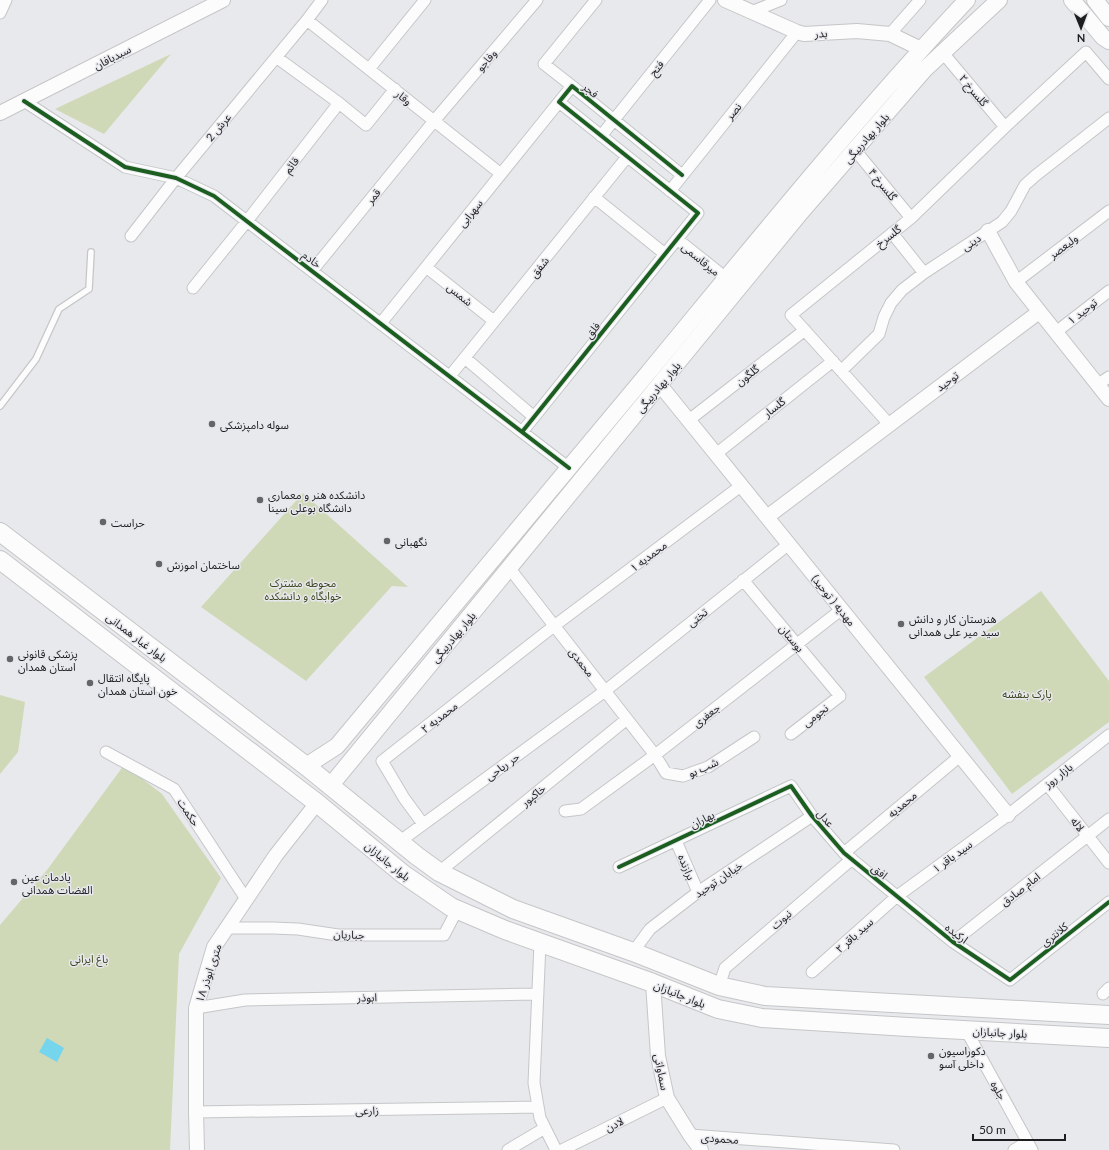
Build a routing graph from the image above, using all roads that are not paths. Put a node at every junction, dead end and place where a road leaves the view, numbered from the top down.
1 (6, 0) edge
2 (223, 0) edge
3 (322, 0) edge
4 (425, 0) edge
5 (537, 0) edge
6 (596, 0) edge
7 (710, 0) edge
8 (725, 0) edge
9 (781, 0) edge
10 (920, 0) edge
11 (967, 0) edge
12 (999, 0) edge
13 (1072, 0) edge
14 (1095, 0) edge
15 (751, 12) junction
16 (0, 13) edge
17 (1109, 18) edge
18 (307, 20) junction
19 (797, 32) junction
20 (890, 34) junction
21 (1109, 41) edge
22 (921, 49) junction
23 (943, 53) junction
24 (276, 57) junction
25 (369, 69) junction
26 (1109, 80) edge
27 (572, 86) junction
28 (395, 89) junction
29 (24, 101) junction
30 (559, 102) junction
31 (339, 104) junction
32 (0, 113) edge
33 (1109, 118) edge
34 (614, 120) junction
35 (434, 121) junction
36 (1005, 126) junction
37 (601, 136) junction
38 (855, 150) junction
39 (627, 157) junction
40 (501, 174) junction
41 (682, 175) junction
42 (176, 178) junction
43 (670, 191) junction
44 (594, 197) junction
45 (1109, 211) edge
46 (911, 218) junction
47 (247, 221) junction
48 (988, 231) junction
49 (892, 233) junction
50 (131, 236) dead end
51 (677, 239) junction
52 (91, 252) dead end
53 (665, 254) junction
54 (426, 267) junction
55 (312, 271) junction
56 (924, 273) junction
57 (726, 278) junction
58 (1016, 282) junction
59 (193, 288) dead end
60 (1109, 291) edge
61 (1040, 312) junction
62 (494, 321) junction
63 (381, 323) junction
64 (805, 330) junction
65 (1056, 332) junction
66 (465, 358) junction
67 (833, 361) junction
68 (841, 371) junction
69 (647, 374) junction
70 (450, 376) junction
71 (1109, 376) edge
72 (660, 385) junction
73 (1097, 385) junction
74 (1109, 399) edge
75 (0, 406) edge
76 (534, 417) junction
77 (689, 420) junction
78 (889, 424) junction
79 (522, 432) junction
80 (716, 454) junction
81 (569, 468) junction
82 (742, 485) junction
83 (767, 517) junction
84 (0, 532) edge
85 (789, 544) junction
86 (0, 560) edge
87 (510, 569) junction
88 (743, 580) junction
89 (842, 609) junction
90 (554, 626) junction
91 (797, 644) junction
92 (605, 691) junction
93 (840, 696) joint
94 (627, 719) junction
95 (791, 734) dead end
96 (1109, 735) edge
97 (754, 737) dead end
98 (106, 752) dead end
99 (655, 755) junction
100 (960, 756) junction
101 (306, 766) junction
102 (1046, 784) junction
103 (330, 785) junction
104 (791, 786) joint
105 (303, 792) joint
106 (317, 803) junction
107 (565, 811) dead end
108 (1008, 815) junction
109 (812, 816) junction
110 (1109, 819) edge
111 (423, 824) junction
112 (1088, 836) junction
113 (676, 841) junction
114 (399, 842) junction
115 (848, 856) junction
116 (1109, 863) edge
117 (619, 867) dead end
118 (439, 872) junction
119 (698, 892) junction
120 (896, 897) junction
121 (246, 898) junction
122 (1109, 902) edge
123 (457, 910) junction
124 (226, 928) junction
125 (953, 942) junction
126 (540, 943) junction
127 (633, 952) junction
128 (812, 972) dead end
129 (1010, 980) joint
130 (653, 983) junction
131 (719, 986) junction
132 (538, 994) junction
133 (909, 1004) junction
134 (196, 1008) junction
135 (1109, 1015) edge
136 (908, 1028) junction
137 (966, 1030) junction
138 (1106, 1040) edge
139 (667, 1098) junction
140 (538, 1107) junction
141 (196, 1112) junction
142 (545, 1128) junction
143 (690, 1136) junction
144 (1030, 1146) edge
145 (197, 1150) edge
146 (508, 1150) edge
147 (556, 1150) edge
148 (562, 1150) edge
149 (701, 1150) edge
150 (894, 1150) edge
151 (1014, 1150) edge

1 - 16 street
2 - 29 street, سبدبافان
3 - 18 street, عرش 2
4 - 25 street
5 - 35 street, وفاجو
6 - 27 street
7 - 34 street, فتح
8 - 15 street, بدر
9 - 15 street
10 - 20 street
11 - 22 main road, بلوار بهادربیگی
12 - 23 main road, بلوار بهادربیگی
13 - 21 main road
14 - 17 main road
15 - 19 street, بدر
18 - 24 street, عرش 2
18 - 25 street, وقار
19 - 20 street, بدر
19 - 41 street, نصر
20 - 22 street, بدر
22 - 57 main road, بلوار بهادربیگی
23 - 36 street, گلسرخ ۲
23 - 38 main road, بلوار بهادربیگی
24 - 31 street
24 - 42 street, عرش 2
25 - 28 street, وقار
26 - 36 street, گلسرخ
27 - 30 street, فجر
27 - 34 street, فجر
28 - 31 street
28 - 35 street, وقار
29 - 32 street, سبدبافان
29 - 42 street, خادم
30 - 37 street
30 - 40 street, سهرابی
31 - 47 street, قائم
33 - 48 street, دینی
34 - 37 street, فتح
34 - 41 street, فجر
35 - 40 street, وقار
35 - 55 street, قمر
36 - 46 street, گلسرخ
37 - 39 street
38 - 46 street, گلسرخ ۴
38 - 72 main road, بلوار بهادربیگی
39 - 43 street
39 - 44 street, شفق
40 - 54 street, سهرابی
41 - 43 street, نصر
42 - 47 street, خادم
42 - 50 street, عرش 2
43 - 51 street, فلق
44 - 53 street
44 - 62 street, شفق
45 - 58 street, ولیعصر
46 - 49 street, گلسرخ
47 - 55 street, خادم
47 - 59 street, قائم
48 - 56 street, دینی
48 - 58 street
49 - 56 street
49 - 64 street, گلسرخ
51 - 53 street, فلق
51 - 57 street, میرقاسمی
52 - 75 lane
53 - 76 street, فلق
54 - 62 street, شمس
54 - 63 street, سهرابی
55 - 63 street, خادم
56 - 68 street, دینی
57 - 69 main road, بلوار بهادربیگی
58 - 61 street
60 - 65 street, توحید ۱
61 - 65 street
61 - 78 street, توحید
62 - 66 street, شفق
63 - 70 street, خادم
64 - 67 street, گلسرخ
64 - 77 street, گلگون
65 - 73 street
66 - 70 street, شفق
66 - 76 street
67 - 68 street, گلسرخ
67 - 80 street, گلسار
68 - 78 street, گلسرخ
69 - 72 main road
69 - 81 main road, بلوار بهادربیگی
70 - 79 street, خادم
71 - 73 street
72 - 77 street, مهدیه ( توحید)
72 - 87 main road, بلوار بهادربیگی
73 - 74 street
76 - 79 street, فلق
77 - 80 street, مهدیه ( توحید)
78 - 83 street, توحید
79 - 81 street, خادم
80 - 82 street, مهدیه ( توحید)
81 - 101 main road, بلوار بهادربیگی
82 - 83 street, مهدیه ( توحید)
82 - 90 street, محمدیه ۱
83 - 85 street, مهدیه ( توحید)
84 - 101 main road, بلوار غبار همدانی
85 - 88 street, تختی
85 - 89 street, مهدیه ( توحید)
86 - 105 main road, بلوار غبار همدانی
87 - 90 street, محمدی
87 - 103 main road, بلوار بهادربیگی
88 - 91 street, بوستان
88 - 92 street, تختی
89 - 91 street, جعفری
89 - 100 street, مهدیه ( توحید)
90 - 92 street, محمدی
90 - 111 street, محمدیه ۲
91 - 93 street, بوستان
91 - 99 street, جعفری
92 - 94 street, محمدی
92 - 111 street, حر ریاحی
93 - 95 street, نجومی
94 - 99 street, محمدی
94 - 118 street, خاکپور
96 - 102 street, بازار روز
97 - 99 street, شب بو
98 - 121 street, حکمت
99 - 107 street, جعفری
100 - 108 street, مهدیه ( توحید)
100 - 115 street, محمدیه
101 - 103 main road, بلوار غبار همدانی
102 - 108 street, بازار روز
102 - 112 street, لاله
103 - 114 main road, بلوار جانبازان
104 - 109 street, عدل
104 - 113 street, بهاران
105 - 106 main road, بلوار جانبازان
106 - 121 street, ۱۸ متری ابوذر
106 - 123 main road, بلوار جانبازان
108 - 120 street, سید باقر ۱
109 - 115 street, عدل
109 - 119 street, خیابان توحید
110 - 112 street, امام صادق
111 - 114 street, حر ریاحی
112 - 116 street, لاله
112 - 125 street, امام صادق
113 - 117 street, بهاران
113 - 119 street, برازنده
114 - 118 main road, بلوار جانبازان
115 - 120 street, افق
115 - 131 street, نبوت
118 - 127 main road, بلوار جانبازان
119 - 127 street, خیابان توحید
120 - 125 street, ارکیده
120 - 128 street, سید باقر ۲
121 - 124 street, ۱۸ متری ابوذر
122 - 129 street, کلانتری
123 - 124 street, جباریان
123 - 126 main road, بلوار جانبازان
124 - 134 street, ۱۸ متری ابوذر
125 - 129 street, ارکیده
126 - 130 main road, بلوار جانبازان
126 - 132 street
127 - 131 main road, بلوار جانبازان
130 - 136 main road, بلوار جانبازان
130 - 139 street, سماواتی
131 - 133 main road, بلوار جانبازان
132 - 134 street, ابوذر
132 - 140 street
133 - 135 main road, بلوار جانبازان
133 - 136 main road
134 - 141 street, ۱۸ متری ابوذر
136 - 137 main road, بلوار جانبازان
137 - 138 main road, بلوار جانبازان
137 - 144 street, جلوه
139 - 143 street, سماواتی
139 - 148 street, لادن
140 - 141 street, زارعی
140 - 142 street
141 - 145 street, ۱۸ متری ابوذر
142 - 146 street
142 - 147 street
143 - 149 street, سماواتی
143 - 150 street, محمودی
144 - 151 street

